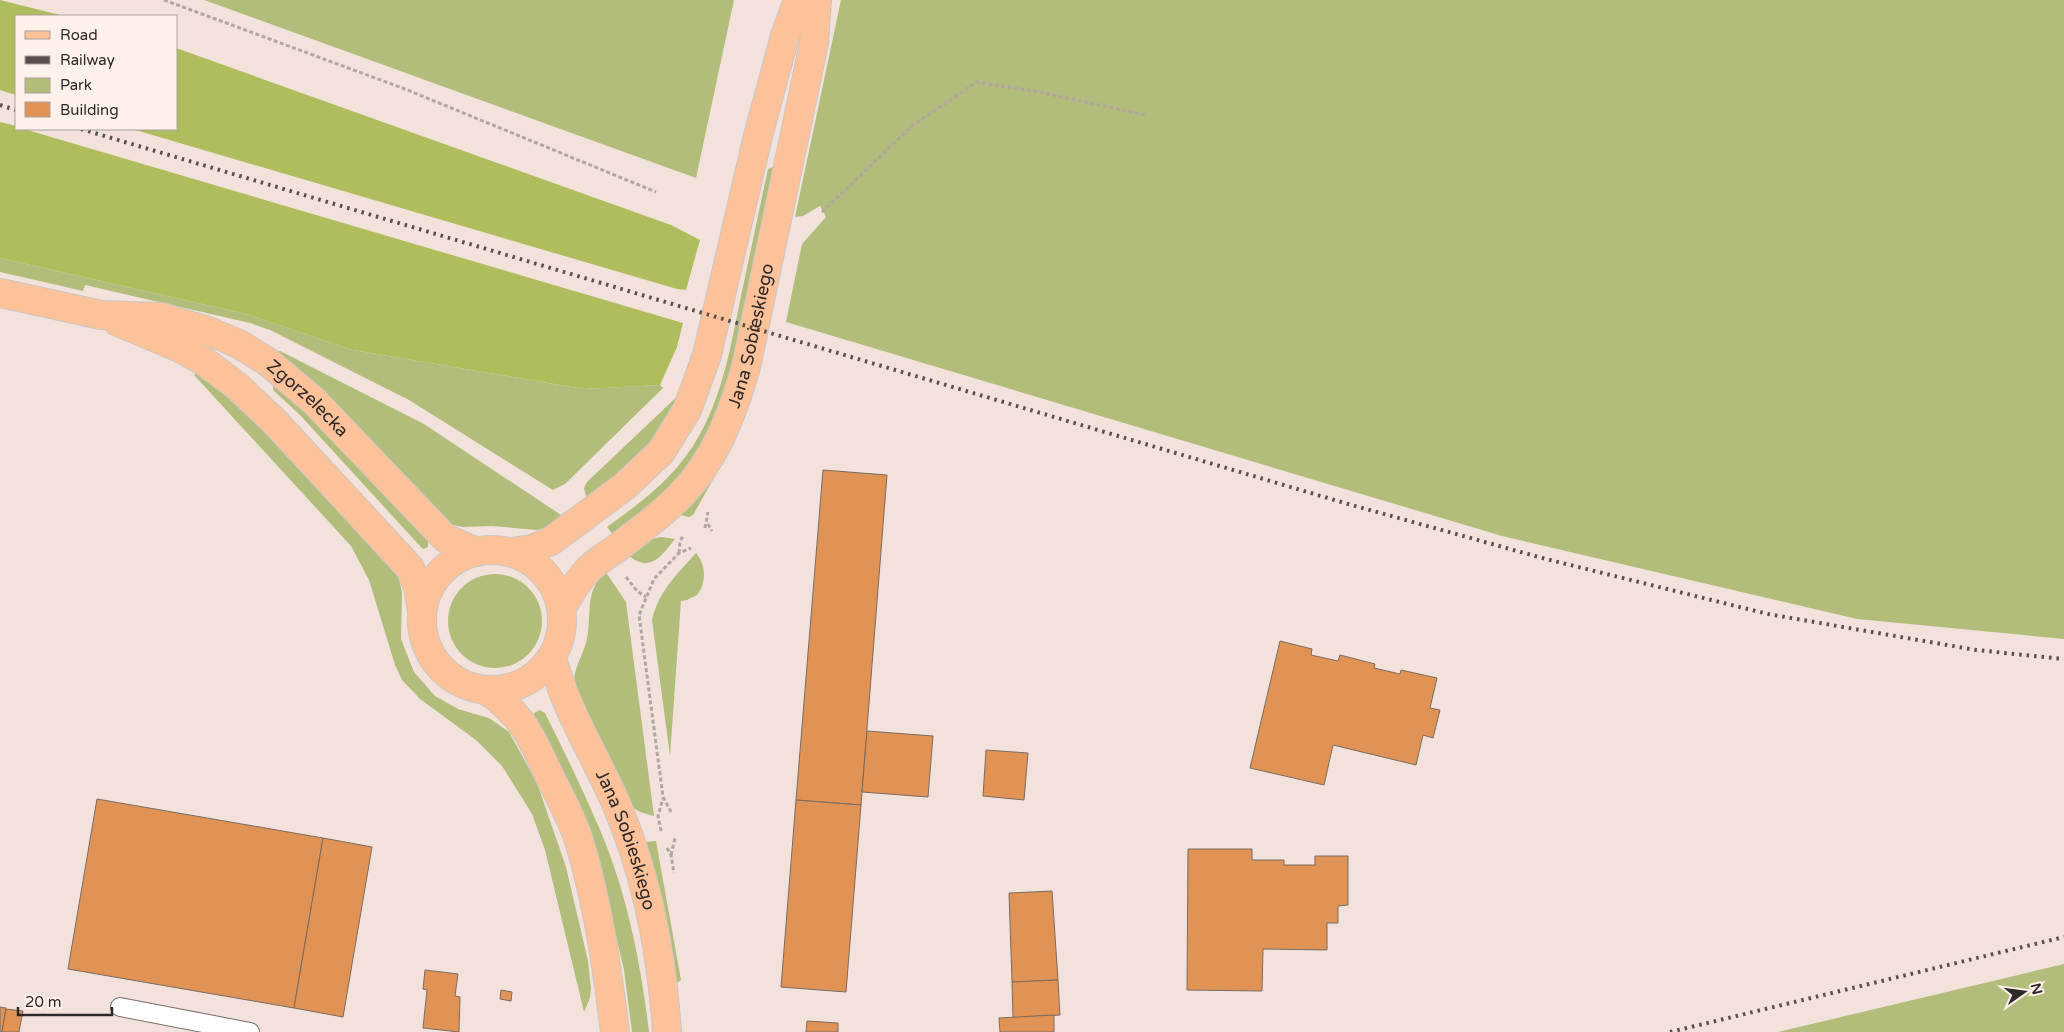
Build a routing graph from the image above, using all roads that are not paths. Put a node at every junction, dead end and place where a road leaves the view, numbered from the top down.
1 (798, 0) edge
2 (817, 0) edge
3 (0, 294) edge
4 (101, 315) junction
5 (477, 552) junction
6 (510, 552) junction
7 (562, 609) junction
8 (422, 611) junction
9 (552, 657) junction
10 (487, 691) junction
11 (120, 1007) dead end
12 (250, 1032) edge
13 (615, 1032) edge
14 (667, 1032) edge

1 - 6 main road
2 - 7 main road, Jana Sobieskiego
3 - 4 main road, Zgorzelecka
4 - 5 main road, Zgorzelecka
4 - 8 main road, Zgorzelecka
5 - 6 main road
5 - 8 main road
6 - 7 main road
7 - 9 main road
8 - 10 main road
9 - 10 main road
9 - 14 main road, Jana Sobieskiego
10 - 13 main road
11 - 12 lane

